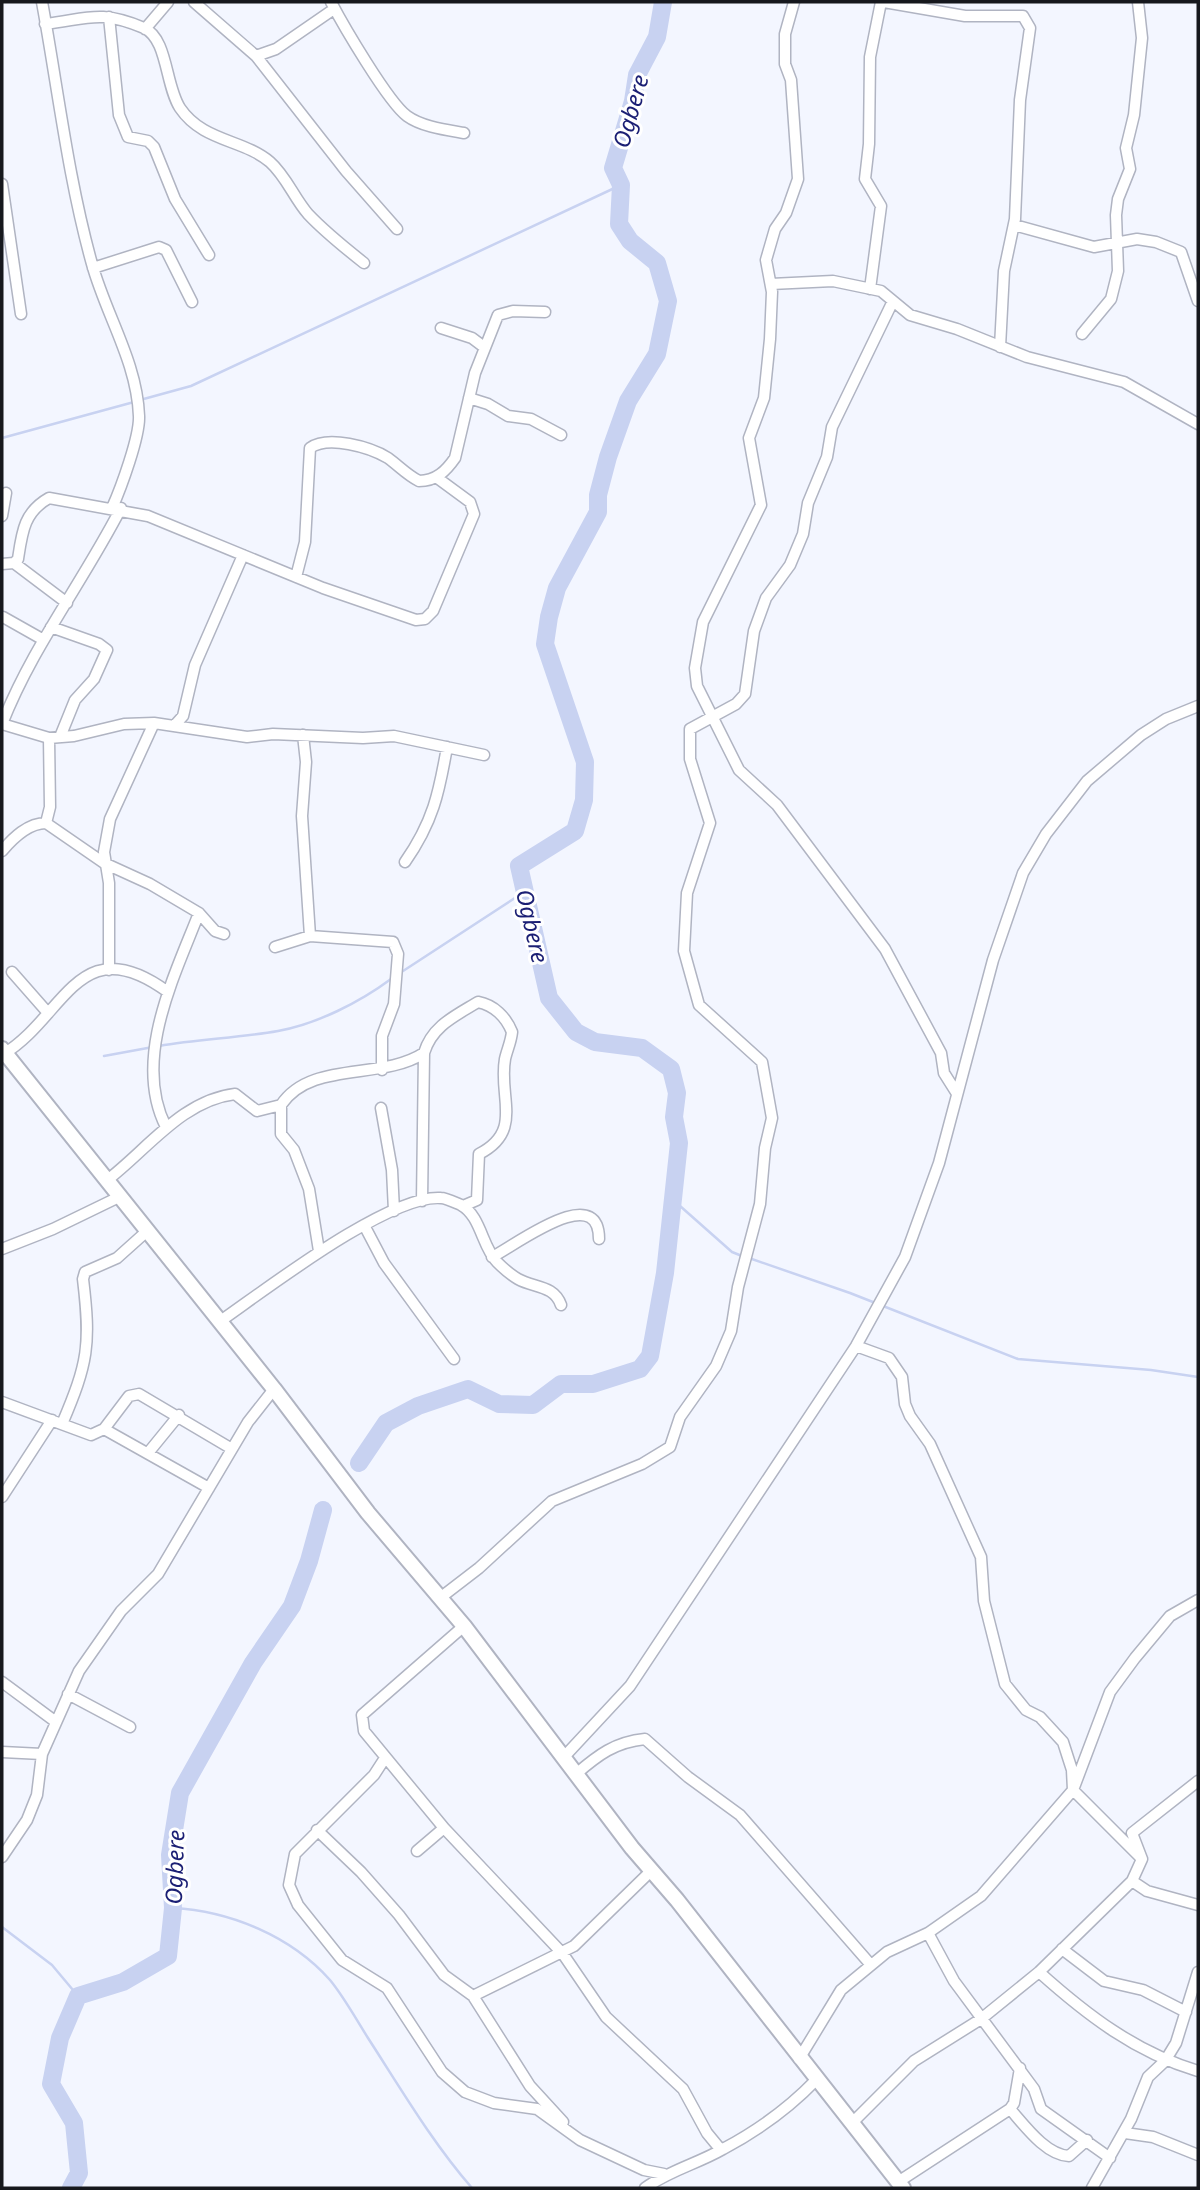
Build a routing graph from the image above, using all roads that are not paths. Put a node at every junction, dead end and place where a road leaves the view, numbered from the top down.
1 (41, 2) edge
2 (168, 2) edge
3 (194, 2) edge
4 (794, 2) edge
5 (883, 2) edge
6 (1138, 2) edge
7 (333, 5) edge
8 (109, 17) junction
9 (46, 24) junction
10 (145, 29) junction
11 (256, 56) junction
12 (464, 133) dead end
13 (2, 184) edge
14 (1014, 225) junction
15 (397, 229) dead end
16 (1119, 242) junction
17 (209, 255) dead end
18 (364, 263) dead end
19 (93, 268) junction
20 (771, 284) junction
21 (870, 289) junction
22 (892, 301) junction
23 (1198, 301) edge
24 (192, 302) dead end
25 (545, 312) dead end
26 (21, 314) dead end
27 (441, 328) dead end
28 (1082, 334) dead end
29 (1000, 347) junction
30 (484, 348) junction
31 (469, 398) junction
32 (1198, 424) edge
33 (561, 435) dead end
34 (436, 477) junction
35 (6, 493) dead end
36 (117, 508) junction
37 (2, 516) edge
38 (243, 555) junction
39 (14, 562) junction
40 (2, 564) edge
41 (296, 577) junction
42 (67, 603) junction
43 (3, 617) edge
44 (51, 627) junction
45 (42, 639) junction
46 (1198, 706) edge
47 (711, 719) junction
48 (154, 723) junction
49 (2, 724) edge
50 (174, 726) junction
51 (303, 735) junction
52 (60, 737) junction
53 (48, 738) junction
54 (447, 747) junction
55 (484, 755) dead end
56 (46, 823) junction
57 (2, 850) edge
58 (405, 862) dead end
59 (103, 863) junction
60 (199, 913) junction
61 (224, 934) dead end
62 (310, 936) junction
63 (275, 947) dead end
64 (109, 970) junction
65 (12, 972) dead end
66 (168, 992) junction
67 (48, 1013) junction
68 (3, 1052) edge
69 (424, 1053) junction
70 (382, 1070) junction
71 (956, 1092) junction
72 (281, 1105) junction
73 (381, 1108) dead end
74 (166, 1127) junction
75 (106, 1181) junction
76 (118, 1197) junction
77 (422, 1202) junction
78 (463, 1206) junction
79 (394, 1211) junction
80 (365, 1225) junction
81 (146, 1232) junction
82 (599, 1239) dead end
83 (2, 1248) edge
84 (319, 1251) junction
85 (492, 1257) junction
86 (561, 1305) dead end
87 (219, 1322) junction
88 (856, 1346) junction
89 (454, 1359) dead end
90 (274, 1389) junction
91 (2, 1402) edge
92 (179, 1415) junction
93 (57, 1422) junction
94 (104, 1429) junction
95 (232, 1449) junction
96 (148, 1452) junction
97 (209, 1488) junction
98 (2, 1497) edge
99 (440, 1598) junction
100 (1198, 1600) edge
101 (464, 1626) junction
102 (2, 1682) edge
103 (68, 1694) junction
104 (56, 1722) junction
105 (130, 1727) dead end
106 (2, 1752) edge
107 (43, 1754) junction
108 (385, 1758) junction
109 (563, 1758) junction
110 (576, 1774) junction
111 (1198, 1781) edge
112 (1073, 1790) junction
113 (444, 1828) junction
114 (317, 1830) junction
115 (417, 1851) dead end
116 (2, 1857) edge
117 (1142, 1859) junction
118 (651, 1871) junction
119 (1132, 1881) junction
120 (1198, 1905) edge
121 (928, 1933) junction
122 (1062, 1949) junction
123 (563, 1954) junction
124 (871, 1965) junction
125 (1039, 1972) junction
126 (1198, 1972) edge
127 (1196, 1990) edge
128 (472, 1996) junction
129 (1186, 2012) junction
130 (981, 2019) junction
131 (799, 2059) junction
132 (1165, 2061) junction
133 (1020, 2067) junction
134 (1198, 2071) edge
135 (816, 2080) junction
136 (1010, 2109) junction
137 (852, 2123) junction
138 (1125, 2133) junction
139 (580, 2140) junction
140 (1087, 2140) junction
141 (721, 2150) junction
142 (1198, 2155) edge
143 (1110, 2158) junction
144 (664, 2174) junction
145 (901, 2185) edge
146 (645, 2188) edge
147 (1092, 2188) edge

1 - 9 street
2 - 10 street
3 - 11 street
4 - 20 street
5 - 14 street
5 - 21 street
6 - 16 street
7 - 11 street
7 - 12 street
8 - 9 street
8 - 10 street
8 - 17 street
9 - 19 street
10 - 18 street
11 - 15 street
13 - 26 street
14 - 16 street
14 - 29 street
16 - 23 street
16 - 28 street
19 - 24 street
19 - 36 street
20 - 21 street
20 - 47 street
21 - 22 street
22 - 29 street
22 - 47 street
25 - 30 street
27 - 30 street
29 - 32 street
30 - 31 street
31 - 33 street
31 - 34 street
34 - 41 street
34 - 41 street
35 - 37 street
36 - 38 street
36 - 39 street
36 - 42 street
38 - 41 street
38 - 50 street
39 - 40 street
39 - 42 street
42 - 44 street
43 - 45 street
44 - 45 street
44 - 52 street
45 - 49 street
46 - 71 street
47 - 71 street
47 - 99 street
48 - 50 street
48 - 52 street
48 - 59 street
49 - 53 street
50 - 51 street
51 - 54 street
51 - 62 street
52 - 53 street
53 - 56 street
54 - 55 street
54 - 58 street
56 - 57 street
56 - 59 street
59 - 60 street
59 - 64 street
60 - 61 street
60 - 66 street
62 - 63 street
62 - 70 street
64 - 66 street
64 - 67 street
65 - 67 street
66 - 74 street
67 - 68 street
68 - 75 main road
69 - 70 street
69 - 77 street
69 - 78 street
70 - 72 street
71 - 88 street
72 - 74 street
72 - 84 street
73 - 79 street
74 - 75 street
75 - 76 main road
76 - 81 main road
76 - 83 street
77 - 78 street
77 - 79 street
78 - 85 street
79 - 80 street
80 - 84 street
80 - 89 street
81 - 87 main road
81 - 93 street
82 - 85 street
84 - 87 street
85 - 86 street
87 - 90 main road
88 - 109 street
88 - 112 street
90 - 95 street
90 - 99 main road
91 - 93 street
92 - 94 street
92 - 95 street
92 - 96 street
93 - 94 street
93 - 98 street
94 - 96 street
95 - 97 street
96 - 97 street
97 - 103 street
99 - 101 main road
100 - 112 street
101 - 108 street
101 - 109 main road
102 - 104 street
103 - 104 street
103 - 105 street
104 - 107 street
106 - 107 street
107 - 116 street
108 - 113 street
108 - 114 street
109 - 110 main road
110 - 118 main road
110 - 124 street
111 - 117 street
112 - 117 street
112 - 121 street
113 - 115 street
113 - 123 street
114 - 128 street
114 - 139 street
117 - 119 street
118 - 123 street
118 - 131 main road
119 - 120 street
119 - 122 street
121 - 124 street
121 - 130 street
122 - 125 street
122 - 129 street
123 - 128 street
123 - 141 street
124 - 131 street
125 - 130 street
125 - 132 street
126 - 127 street
127 - 129 street
128 - 139 street
129 - 132 street
130 - 133 street
130 - 137 street
131 - 135 main road
132 - 134 street
132 - 138 street
133 - 136 street
133 - 140 street
135 - 137 main road
135 - 141 street
136 - 140 street
136 - 145 street
137 - 145 main road
138 - 142 street
138 - 143 street
139 - 144 street
140 - 143 street
141 - 144 street
143 - 147 street
144 - 146 street

